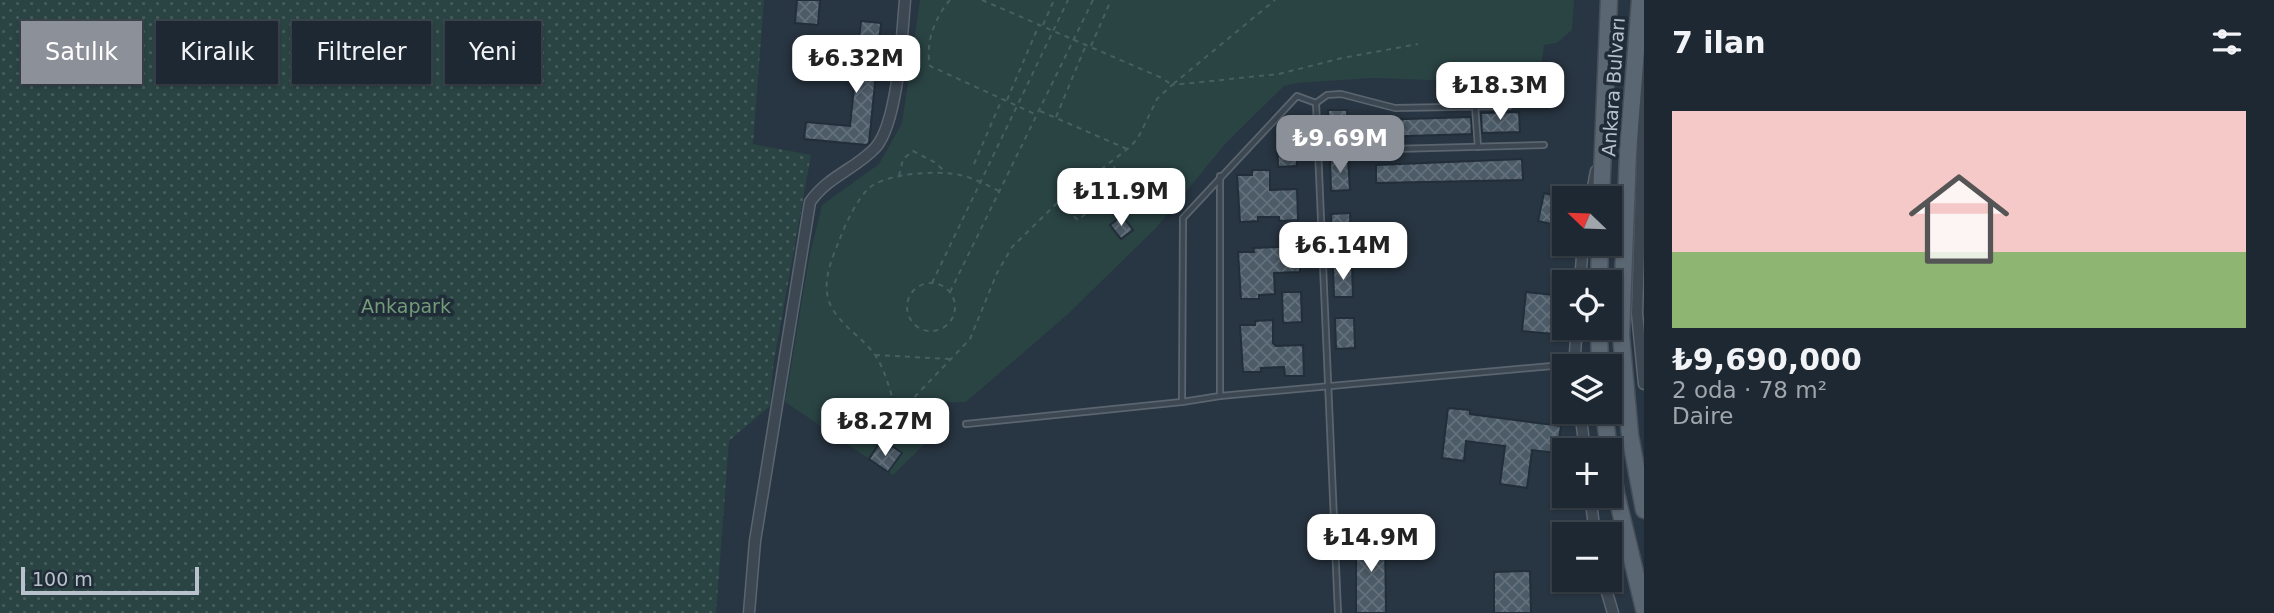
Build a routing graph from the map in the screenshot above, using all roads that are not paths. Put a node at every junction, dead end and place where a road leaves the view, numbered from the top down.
1 (905, 0) edge
2 (1609, 0) edge
3 (1640, 5) edge
4 (1644, 88) edge
5 (1644, 97) edge
6 (1316, 103) junction
7 (1510, 106) dead end
8 (1475, 107) junction
9 (1601, 143) junction
10 (1544, 145) dead end
11 (1478, 147) junction
12 (1317, 151) junction
13 (1220, 176) junction
14 (1593, 186) edge
15 (1601, 186) edge
16 (1552, 367) edge
17 (1644, 384) edge
18 (1329, 386) junction
19 (1220, 396) junction
20 (1182, 402) junction
21 (966, 424) dead end
22 (1619, 508) edge
23 (1644, 510) edge
24 (1607, 592) edge
25 (1644, 610) edge
26 (749, 613) edge
27 (1338, 613) edge
28 (1613, 613) edge

1 - 26 street
2 - 9 main road, Ankara Bulvarı
3 - 4 street
3 - 23 main road, Ankara Bulvarı
5 - 17 street
6 - 8 lane
6 - 12 lane
6 - 13 lane
7 - 8 lane
8 - 11 lane
9 - 14 street
9 - 15 main road, Ankara Bulvarı
10 - 11 lane
11 - 12 lane
12 - 18 lane
13 - 19 lane
13 - 20 lane
16 - 18 lane
18 - 19 lane
18 - 27 lane
19 - 20 lane
20 - 21 lane
22 - 25 main road
24 - 28 street

